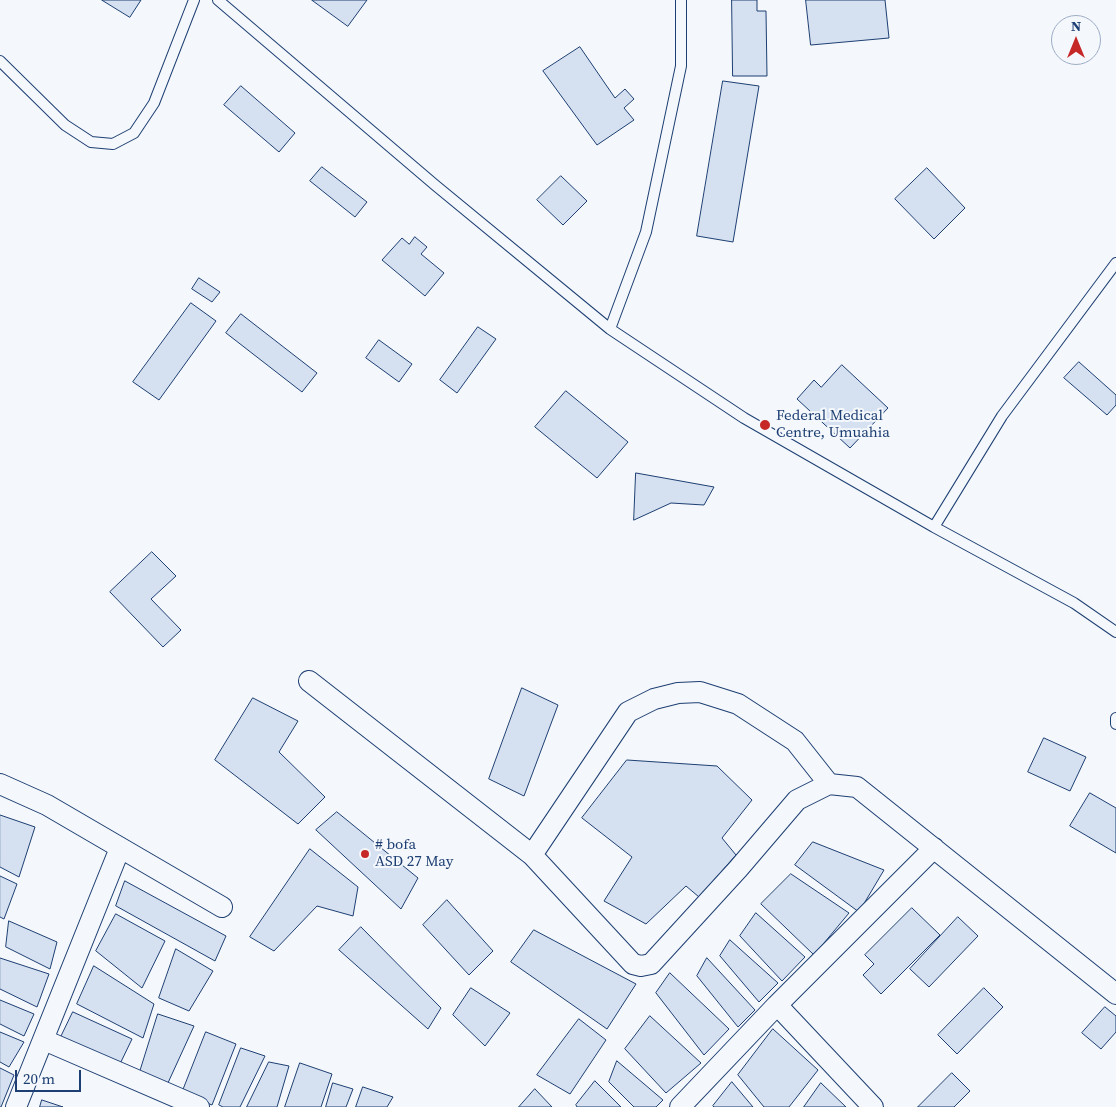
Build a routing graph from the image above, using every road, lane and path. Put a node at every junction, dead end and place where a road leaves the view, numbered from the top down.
1 (194, 0) edge
2 (218, 0) edge
3 (681, 0) edge
4 (2, 66) edge
5 (1116, 262) edge
6 (610, 329) junction
7 (934, 527) junction
8 (1116, 632) edge
9 (309, 681) dead end
10 (1116, 718) edge
11 (1116, 724) edge
12 (0, 784) edge
13 (829, 784) junction
14 (120, 848) junction
15 (934, 848) junction
16 (532, 855) junction
17 (222, 908) dead end
18 (1116, 994) edge
19 (777, 1005) junction
20 (44, 1040) junction
21 (16, 1107) edge
22 (199, 1107) edge
23 (680, 1107) edge
24 (873, 1107) edge

1 - 4 lane
2 - 6 lane
3 - 6 lane
5 - 7 lane
6 - 7 lane
7 - 8 lane
9 - 16 street
10 - 11 lane
12 - 14 street
13 - 15 street
13 - 16 street
13 - 16 street
14 - 17 street
14 - 20 street
15 - 18 street
15 - 19 street
19 - 23 street
19 - 24 street
20 - 21 street
20 - 22 street

